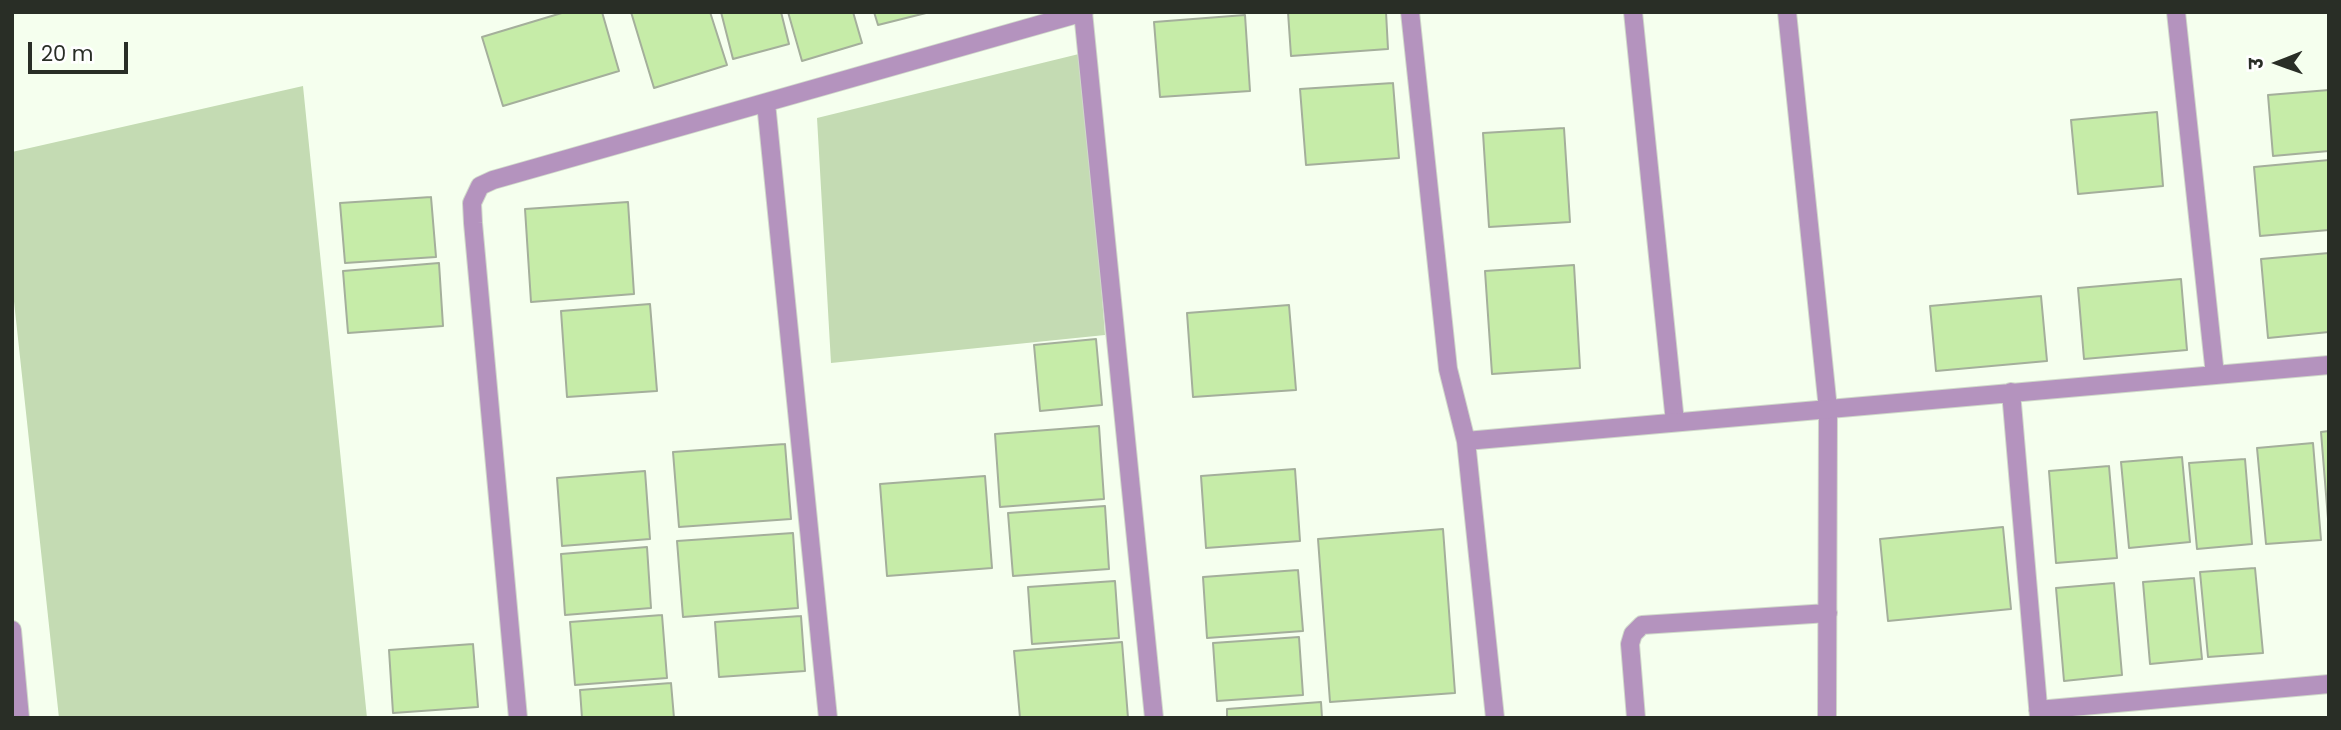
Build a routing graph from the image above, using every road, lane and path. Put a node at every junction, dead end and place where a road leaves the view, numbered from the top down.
1 (1084, 12) edge
2 (1410, 12) edge
3 (1633, 12) edge
4 (1787, 12) edge
5 (2176, 12) edge
6 (766, 103) junction
7 (2329, 365) edge
8 (2215, 375) junction
9 (2011, 393) junction
10 (1828, 409) junction
11 (1675, 422) junction
12 (1466, 441) junction
13 (1828, 613) junction
14 (12, 630) edge
15 (2329, 684) edge
16 (2039, 714) edge
17 (20, 718) edge
18 (518, 718) edge
19 (828, 718) edge
20 (1154, 718) edge
21 (1495, 718) edge
22 (1636, 718) edge
23 (1827, 718) edge

1 - 6 street
1 - 20 street
2 - 12 street
3 - 11 street
4 - 10 street
5 - 8 street
6 - 18 street
6 - 19 street
7 - 8 street
8 - 9 street
9 - 10 street
9 - 16 street
10 - 11 street
10 - 13 street
11 - 12 street
12 - 21 street
13 - 22 street
13 - 23 street
14 - 17 street
15 - 16 street

